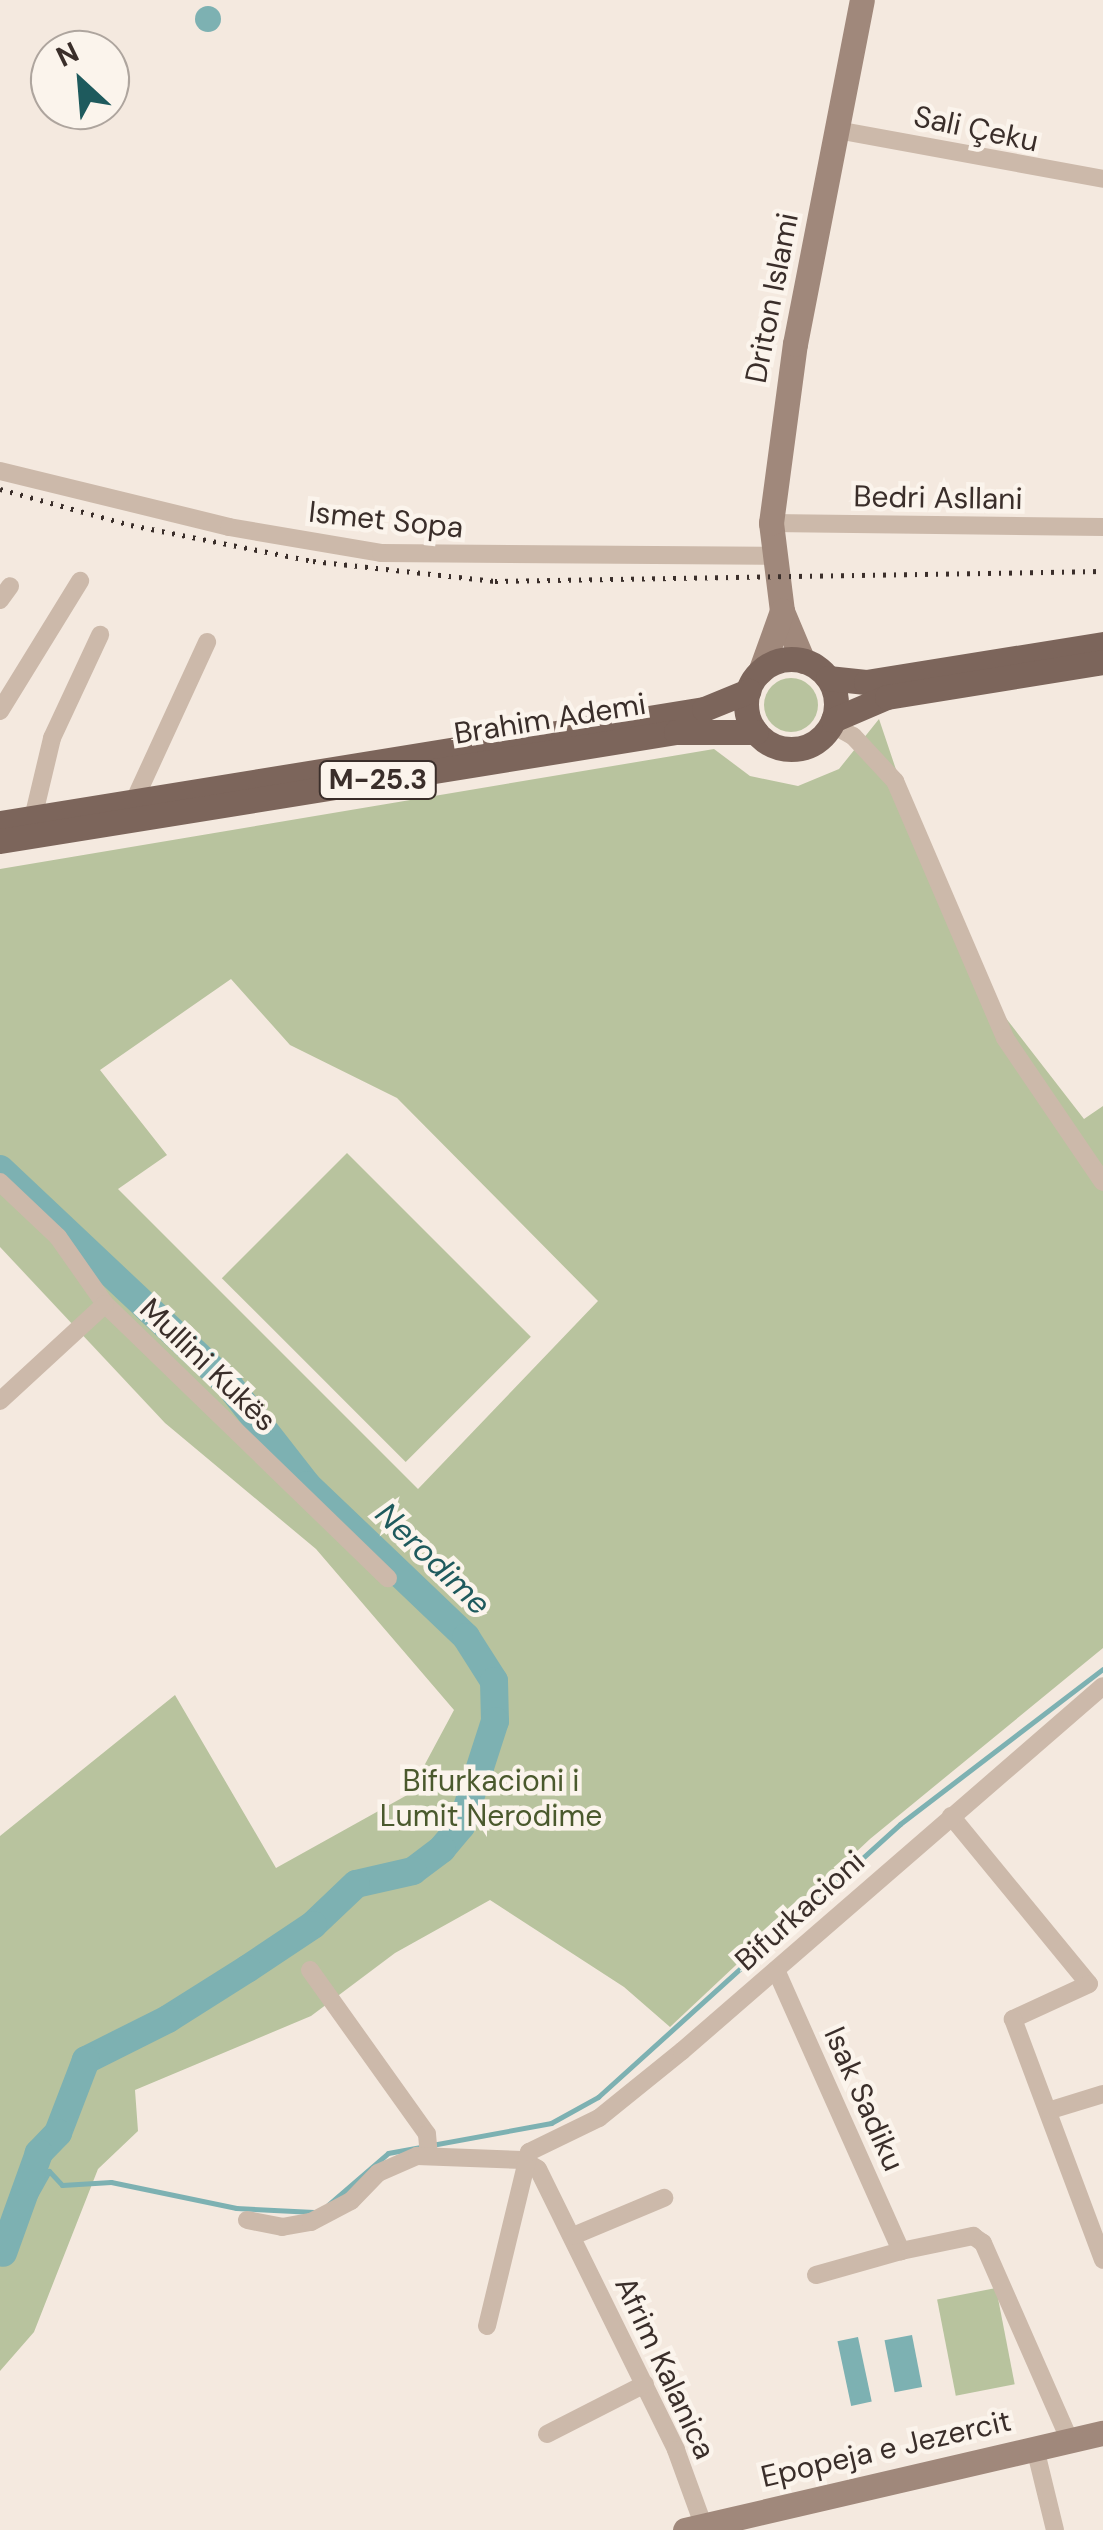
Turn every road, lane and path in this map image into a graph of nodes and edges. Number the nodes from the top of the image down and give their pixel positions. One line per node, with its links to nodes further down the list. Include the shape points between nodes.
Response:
1 (862, 0): 2 (street, Driton Islami)
2 (837, 130): 3 (street, Sali Çeku, via 1019,169); 5 (street, Driton Islami, via 781,428)
3 (1103, 179)
4 (0, 472): 7 (street, Ismet Sopa, via 229,527 381,552 534,559)
5 (772, 523): 6 (street, Bedri Asllani); 7 (street, Driton Islami)
6 (1103, 527)
7 (774, 556): 9 (street, Driton Islami)
8 (80, 581): 17 (street)
9 (782, 611): 13 (street, Driton Islami); 16 (street, Driton Islami)
10 (100, 635): 21 (street, via 52,738)
11 (207, 642): 20 (street)
12 (1103, 644): 15 (main road, via 866,682)
13 (804, 661): 15 (main road); 16 (main road, Brahim Ademi / M-25.3, via 778,661)
14 (1103, 662): 18 (main road, Brahim Ademi / M-25.3, via 887,696)
15 (828, 678): 18 (main road, via 836,698)
16 (754, 682): 19 (main road, via 747,712); 20 (main road, Brahim Ademi / M-25.3, via 704,709)
17 (0, 711)
18 (832, 722): 19 (main road, Brahim Ademi / M-25.3, via 820,739 798,748 775,746); 25 (street, via 895,781 1005,1038)
19 (756, 732): 23 (main road, Brahim Ademi / M-25.3, via 676,732)
20 (134, 801): 21 (main road, Brahim Ademi / M-25.3)
21 (33, 818): 22 (main road, Brahim Ademi / M-25.3)
22 (0, 823)
23 (0, 841)
24 (0, 1182): 26 (street, Mullini Kukës, via 58,1237)
25 (1103, 1182)
26 (105, 1304): 27 (street); 28 (street, Mullini Kukës)
27 (0, 1401)
28 (388, 1578)
29 (1103, 1686): 30 (street, Bifurkacioni)
30 (951, 1816): 32 (street, Bifurkacioni); 34 (street, via 1090,1984 1014,2019)
31 (310, 1970): 35 (street)
32 (776, 1970): 36 (street, Bifurkacioni, via 598,2118); 40 (street, Isak Sadiku)
33 (1103, 2094): 34 (street)
34 (1051, 2110): 41 (street)
35 (428, 2146): 36 (street); 38 (street, via 312,2222 282,2227)
36 (523, 2160): 39 (street, Afrim Kalanica, via 551,2187); 43 (street)
37 (664, 2198): 39 (street)
38 (247, 2220)
39 (573, 2236): 44 (street, Afrim Kalanica)
40 (901, 2251): 42 (street); 47 (street, via 972,2236 983,2242)
41 (1103, 2260)
42 (816, 2275)
43 (486, 2326)
44 (644, 2384): 46 (street); 49 (street, Afrim Kalanica)
45 (1103, 2433): 47 (street, Epopeja e Jezercit)
46 (547, 2434)
47 (1069, 2439): 48 (street, Epopeja e Jezercit)
48 (1035, 2448): 49 (street, Epopeja e Jezercit); 50 (street)
49 (694, 2527)
50 (1055, 2530)

